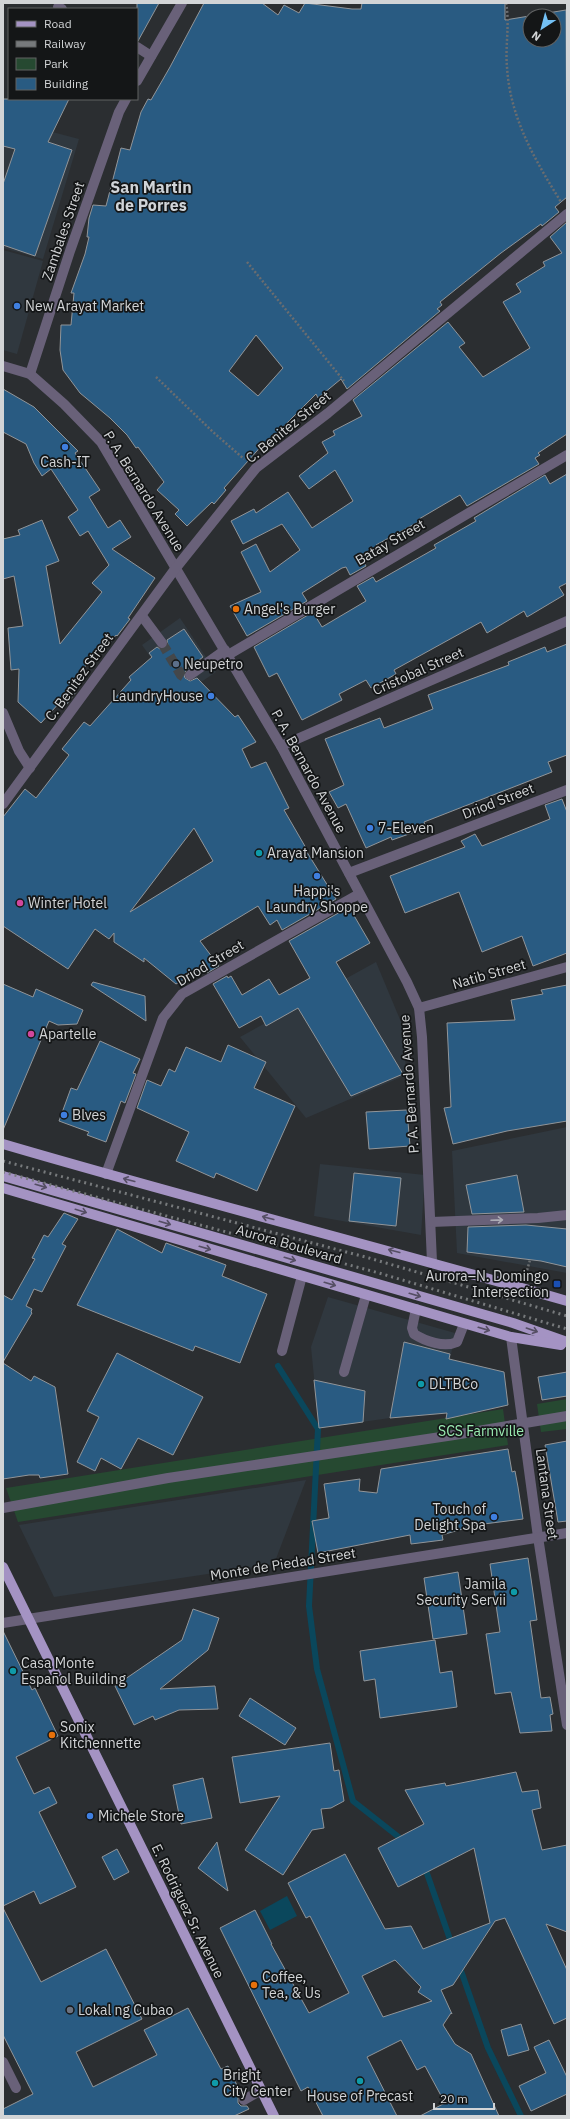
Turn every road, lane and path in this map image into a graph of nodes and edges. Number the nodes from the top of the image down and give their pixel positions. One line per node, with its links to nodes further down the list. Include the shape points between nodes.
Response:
1 (182, 3): 4 (street)
2 (506, 3): 7 (path, via 507,67 514,110 534,159)
3 (138, 48): 4 (street)
4 (151, 56): 5 (street)
5 (138, 79)
6 (125, 100): 11 (street, Zambales Street, via 73,243)
7 (563, 204)
8 (567, 214): 13 (street, C. Benitez Street)
9 (247, 262): 13 (path)
10 (3, 366): 11 (street, P. A. Bernardo Avenue)
11 (30, 374): 16 (street, P. A. Bernardo Avenue, via 64,404 100,442)
12 (156, 377): 15 (path, via 213,432)
13 (353, 392): 15 (street, C. Benitez Street)
14 (567, 456): 20 (street, Batay Street)
15 (256, 468): 16 (street, C. Benitez Street)
16 (175, 568): 17 (street, C. Benitez Street); 20 (street, P. A. Bernardo Avenue)
17 (142, 616): 19 (street); 24 (street, C. Benitez Street)
18 (567, 621): 23 (street, Cristobal Street)
19 (162, 643)
20 (227, 652): 21 (street, Batay Street); 23 (street, P. A. Bernardo Avenue)
21 (190, 675)
22 (3, 713): 24 (street, via 19,752)
23 (281, 746): 27 (street, P. A. Bernardo Avenue)
24 (30, 768): 26 (street, C. Benitez Street)
25 (567, 790): 27 (street, Driod Street)
26 (3, 804)
27 (349, 873): 28 (street, P. A. Bernardo Avenue)
28 (359, 894): 30 (street, P. A. Bernardo Avenue); 32 (street, Driod Street, via 182,994 172,1004 163,1018)
29 (567, 967): 30 (street, Natib Street)
30 (419, 1008): 36 (street, P. A. Bernardo Avenue)
31 (3, 1144): 32 (main road, Aurora Boulevard)
32 (106, 1174): 37 (main road, Aurora Boulevard, one-way to 32)
33 (3, 1176): 44 (main road, Aurora Boulevard, one-way to 44, via 513,1323)
34 (3, 1188): 38 (main road, one-way to 38)
35 (567, 1215): 36 (street, one-way to 35)
36 (431, 1222): 37 (street, P. A. Bernardo Avenue)
37 (432, 1262): 40 (main road, Aurora Boulevard)
38 (302, 1276): 39 (main road, one-way to 39); 46 (street)
39 (366, 1295): 41 (main road); 47 (street)
40 (567, 1301)
41 (416, 1309): 42 (main road); 42 (street, via 412,1328 414,1334 433,1342 457,1342)
42 (464, 1324): 43 (main road, one-way to 43)
43 (511, 1337): 45 (main road); 49 (street, Lantana Street)
44 (567, 1342)
45 (567, 1346)
46 (282, 1351)
47 (344, 1372)
48 (567, 1416): 49 (street)
49 (522, 1422): 50 (street, via 454,1436 81,1492); 52 (street, Lantana Street)
50 (3, 1508)
51 (567, 1533): 52 (street, Monte de Piedad Street)
52 (538, 1537): 54 (street, Monte de Piedad Street); 56 (street, Lantana Street)
53 (3, 1567): 54 (main road, E. Rodriguez Sr. Avenue)
54 (27, 1618): 55 (street, Monte de Piedad Street); 59 (main road, E. Rodriguez Sr. Avenue)
55 (3, 1623)
56 (567, 1725)
57 (3, 2062): 58 (street)
58 (16, 2088)
59 (262, 2090): 60 (street); 61 (main road, E. Rodriguez Sr. Avenue)
60 (244, 2100)
61 (274, 2116)

